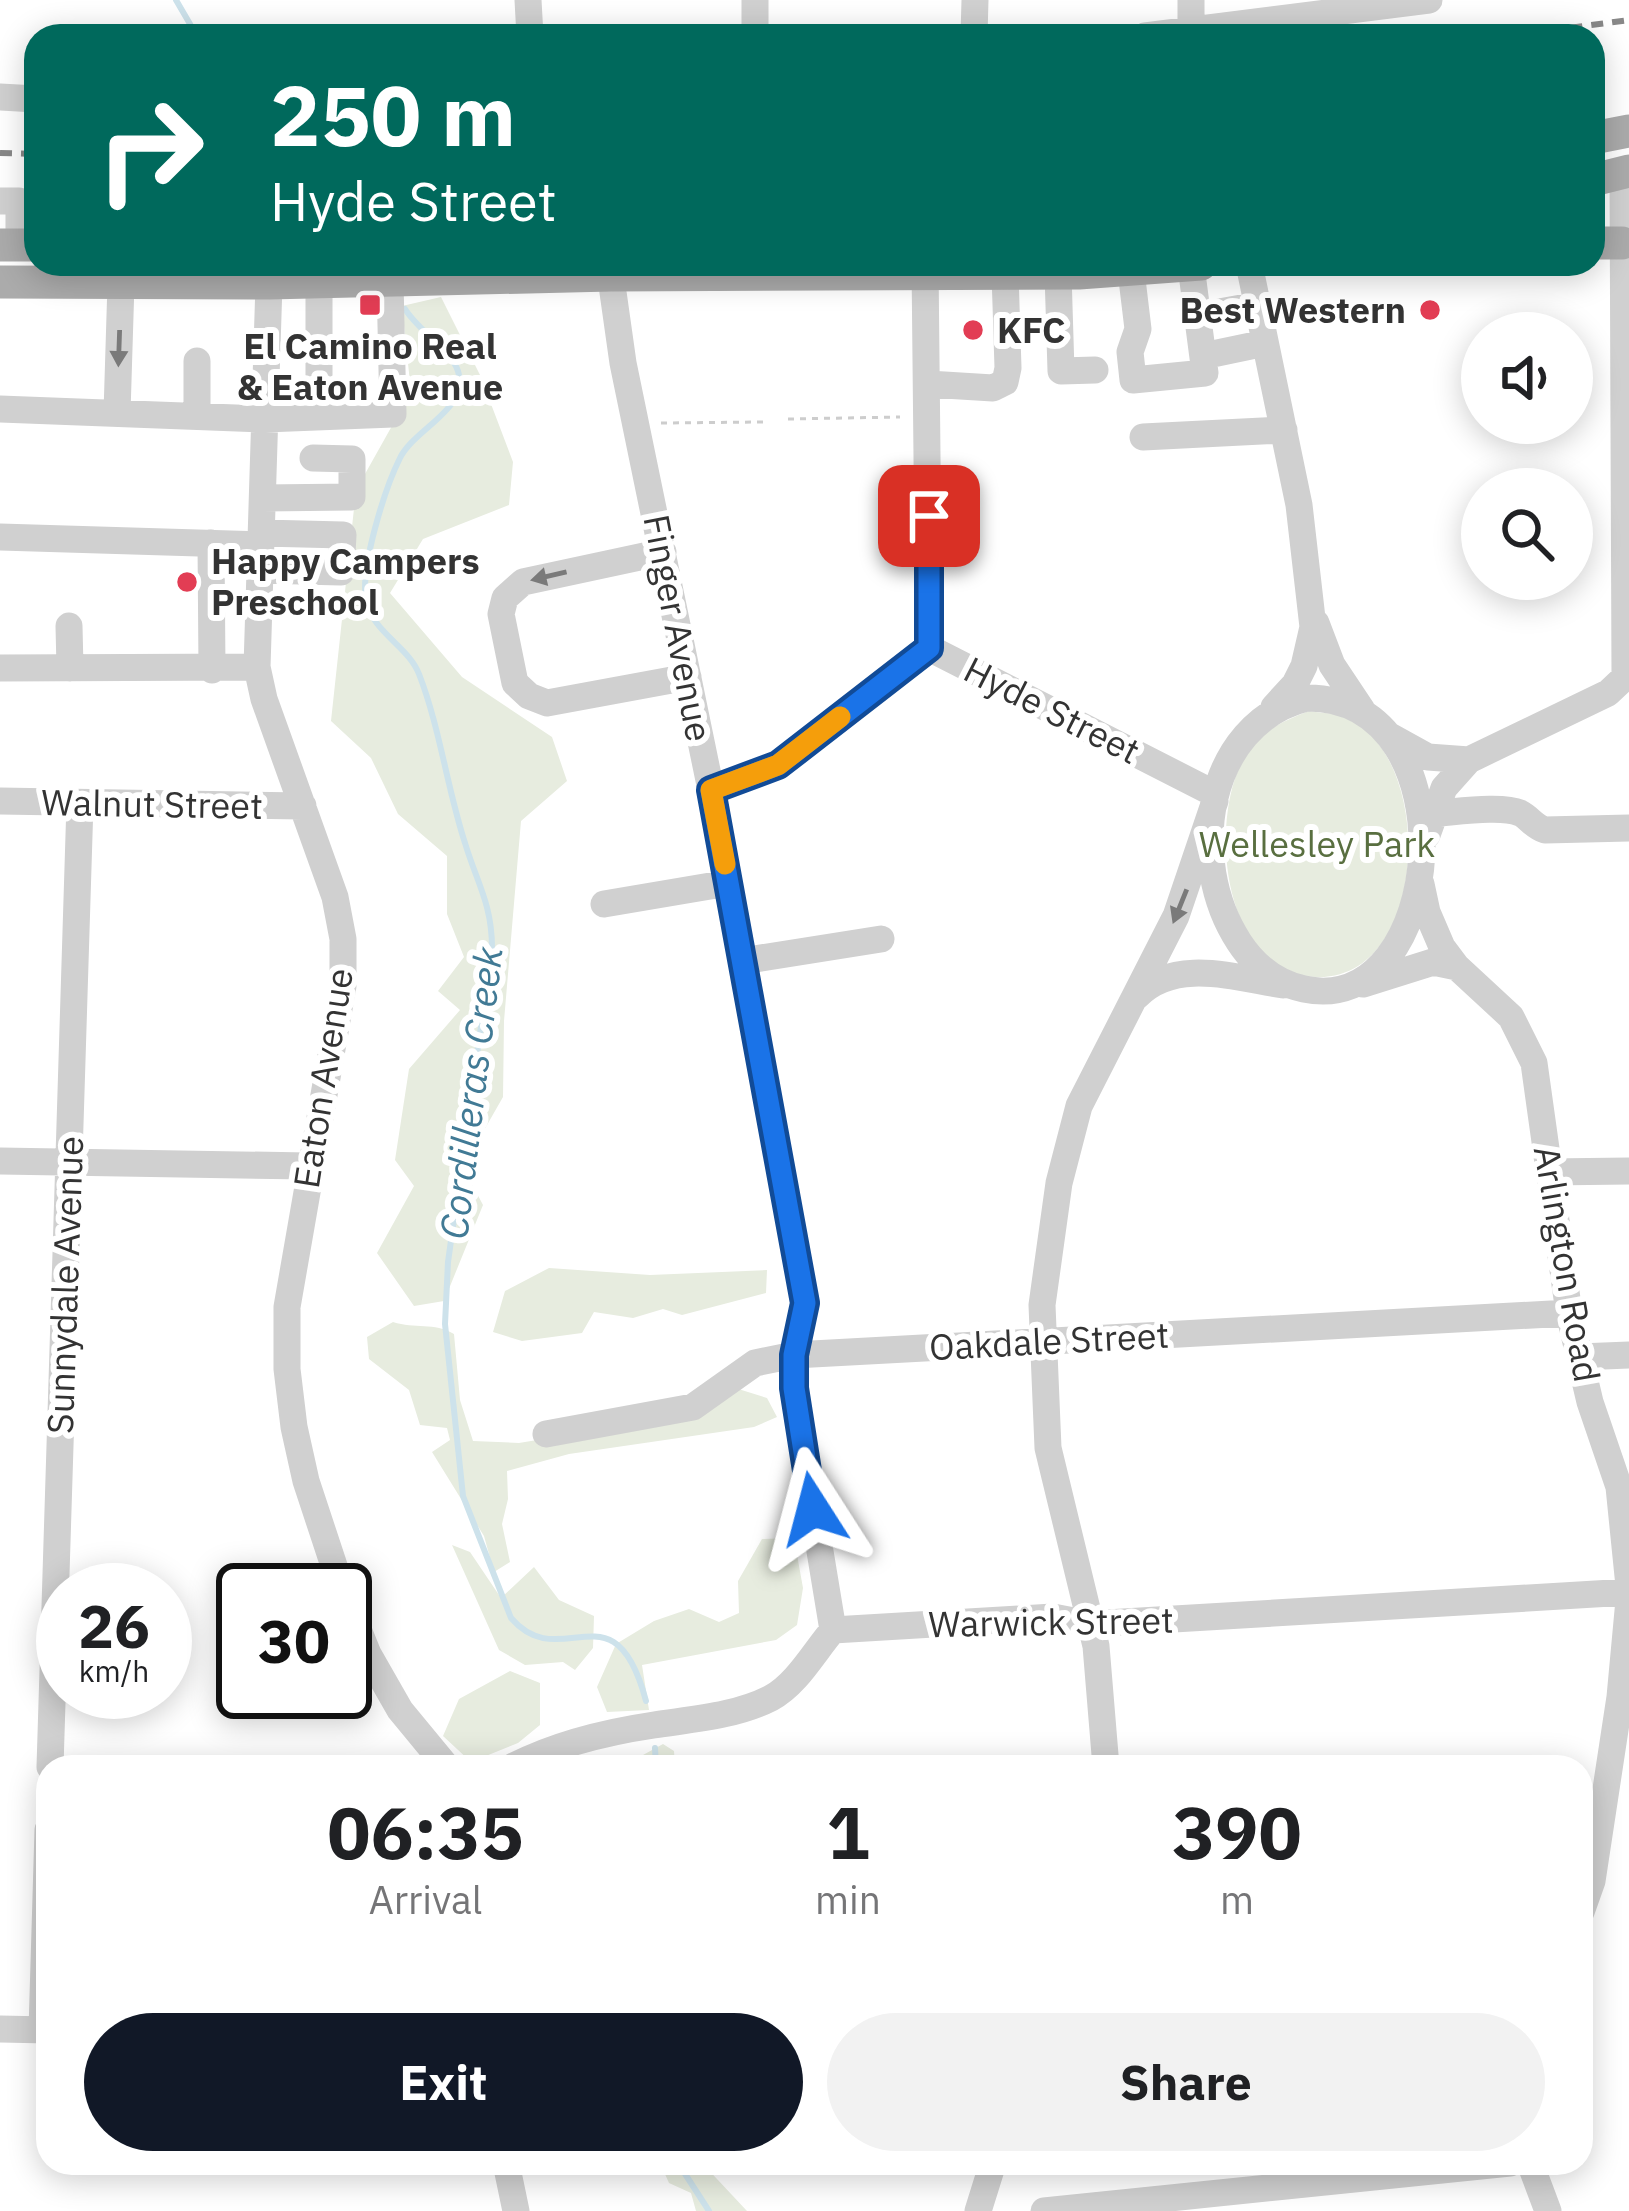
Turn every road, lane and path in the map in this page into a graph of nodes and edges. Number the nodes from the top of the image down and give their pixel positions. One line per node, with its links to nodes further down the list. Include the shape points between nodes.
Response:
1 (1419, 1): 2 (street)
2 (1255, 24)
3 (1615, 174): 5 (street)
4 (0, 201): 6 (street, via 19,201)
5 (1608, 243): 55 (street, via 1625,676 1608,693)
6 (18, 245)
7 (490, 276): 15 (main road)
8 (611, 276): 44 (street, Finger Avenue)
9 (925, 276): 26 (street)
10 (1005, 276): 26 (street, via 1005,382)
11 (1058, 276): 25 (street, via 1061,371)
12 (1132, 276): 23 (street, via 1133,380 1205,373)
13 (1192, 276): 21 (street)
14 (1252, 276): 20 (street)
15 (390, 281): 17 (main road); 30 (street, via 393,414)
16 (0, 282): 18 (main road)
17 (319, 282): 19 (main road); 30 (street)
18 (121, 283): 19 (main road); 28 (street, one-way to 28)
19 (269, 283): 32 (street, Eaton Avenue)
20 (1258, 305): 21 (street); 22 (street)
21 (1197, 316): 23 (street)
22 (1265, 343): 23 (street); 36 (street)
23 (1203, 356)
24 (197, 361): 29 (street)
25 (1095, 370)
26 (928, 384): 47 (street)
27 (0, 409): 28 (street)
28 (110, 413): 29 (street); 38 (street)
29 (197, 416): 32 (street)
30 (319, 417): 32 (street)
31 (902, 418): 33 (path)
32 (265, 419): 40 (street, Eaton Avenue)
33 (788, 419)
34 (763, 422): 35 (path)
35 (653, 423)
36 (1285, 430): 37 (street); 45 (street)
37 (1143, 437)
38 (101, 442)
39 (313, 458): 40 (street, via 352,459 352,497)
40 (263, 498): 43 (street, Eaton Avenue)
41 (0, 538): 42 (street)
42 (211, 544): 43 (street); 51 (street)
43 (261, 550): 48 (street, Eaton Avenue)
44 (663, 552): 52 (street, Finger Avenue); 52 (street, one-way to 52, via 523,582 500,614 515,683 547,703)
45 (1312, 604): 53 (street, via 1304,666); 54 (street, via 1332,665)
46 (69, 626): 50 (street)
47 (929, 648): 56 (street, Hyde Street, via 778,765); 57 (street, Hyde Street)
48 (257, 667): 51 (street); 60 (street, Eaton Avenue)
49 (0, 668): 50 (street)
50 (70, 668): 51 (street)
51 (212, 670)
52 (688, 676): 56 (street, Finger Avenue)
53 (1266, 714): 54 (street, via 1329,698); 57 (street, via 1234,748)
54 (1377, 725): 55 (street, via 1428,757); 61 (street)
55 (1469, 760): 61 (street)
56 (711, 790): 64 (street, Finger Avenue)
57 (1215, 797): 69 (street, via 1214,874 1228,920 1269,975); 70 (street, one-way to 70, via 1176,916)
58 (0, 802): 59 (street, Walnut Street)
59 (80, 803): 60 (street, Walnut Street); 72 (street, Sunnydale Avenue)
60 (303, 806): 73 (street, Eaton Avenue, via 343,939 343,986)
61 (1426, 814): 62 (street, via 1520,813 1544,830); 63 (street)
62 (1629, 828)
63 (1422, 866): 68 (street, Arlington Road, via 1433,929); 69 (street, via 1406,928 1384,959 1355,981)
64 (728, 884): 65 (street); 67 (street, Finger Avenue)
65 (604, 904)
66 (881, 939): 67 (street)
67 (742, 961): 78 (street, Finger Avenue, via 805,1303)
68 (1456, 967): 69 (street, via 1433,962 1344,989); 74 (street, Arlington Road, via 1495,999 1526,1040)
69 (1303, 988): 70 (street, via 1180,974 1151,983)
70 (1130, 1004): 77 (street, via 1068,1143)
71 (0, 1161): 72 (street)
72 (69, 1161): 73 (street); 87 (street, Sunnydale Avenue)
73 (308, 1166): 82 (street, Eaton Avenue, via 287,1307 287,1369 306,1481)
74 (1548, 1172): 75 (street); 76 (street, Arlington Road)
75 (1629, 1172)
76 (1569, 1313): 77 (street, Oakdale Street); 80 (street, Arlington Road)
77 (1042, 1340): 78 (street, Oakdale Street); 84 (street, via 1048,1448)
78 (794, 1355): 81 (street, Oakdale Street, via 755,1363 693,1407); 85 (street, Finger Avenue)
79 (1629, 1355): 80 (street)
80 (1579, 1357): 83 (street, Arlington Road, via 1619,1487)
81 (546, 1434)
82 (334, 1563)
83 (1629, 1593): 84 (street, Warwick Street); 91 (street, Arlington Road)
84 (1089, 1624): 85 (street, Warwick Street, via 1053,1617); 90 (street)
85 (833, 1630): 89 (street, via 772,1698)
86 (372, 1661): 88 (street, Eaton Avenue)
87 (50, 1755)
88 (437, 1755)
89 (538, 1755)
90 (1105, 1755)
91 (1593, 1848)
92 (0, 2029): 93 (street)
93 (36, 2030)
94 (508, 2175): 98 (street)
95 (989, 2175): 99 (street)
96 (1394, 2175): 100 (street)
97 (1534, 2175): 101 (street)
98 (516, 2211)
99 (978, 2211)
100 (1044, 2211)
101 (1548, 2211)

